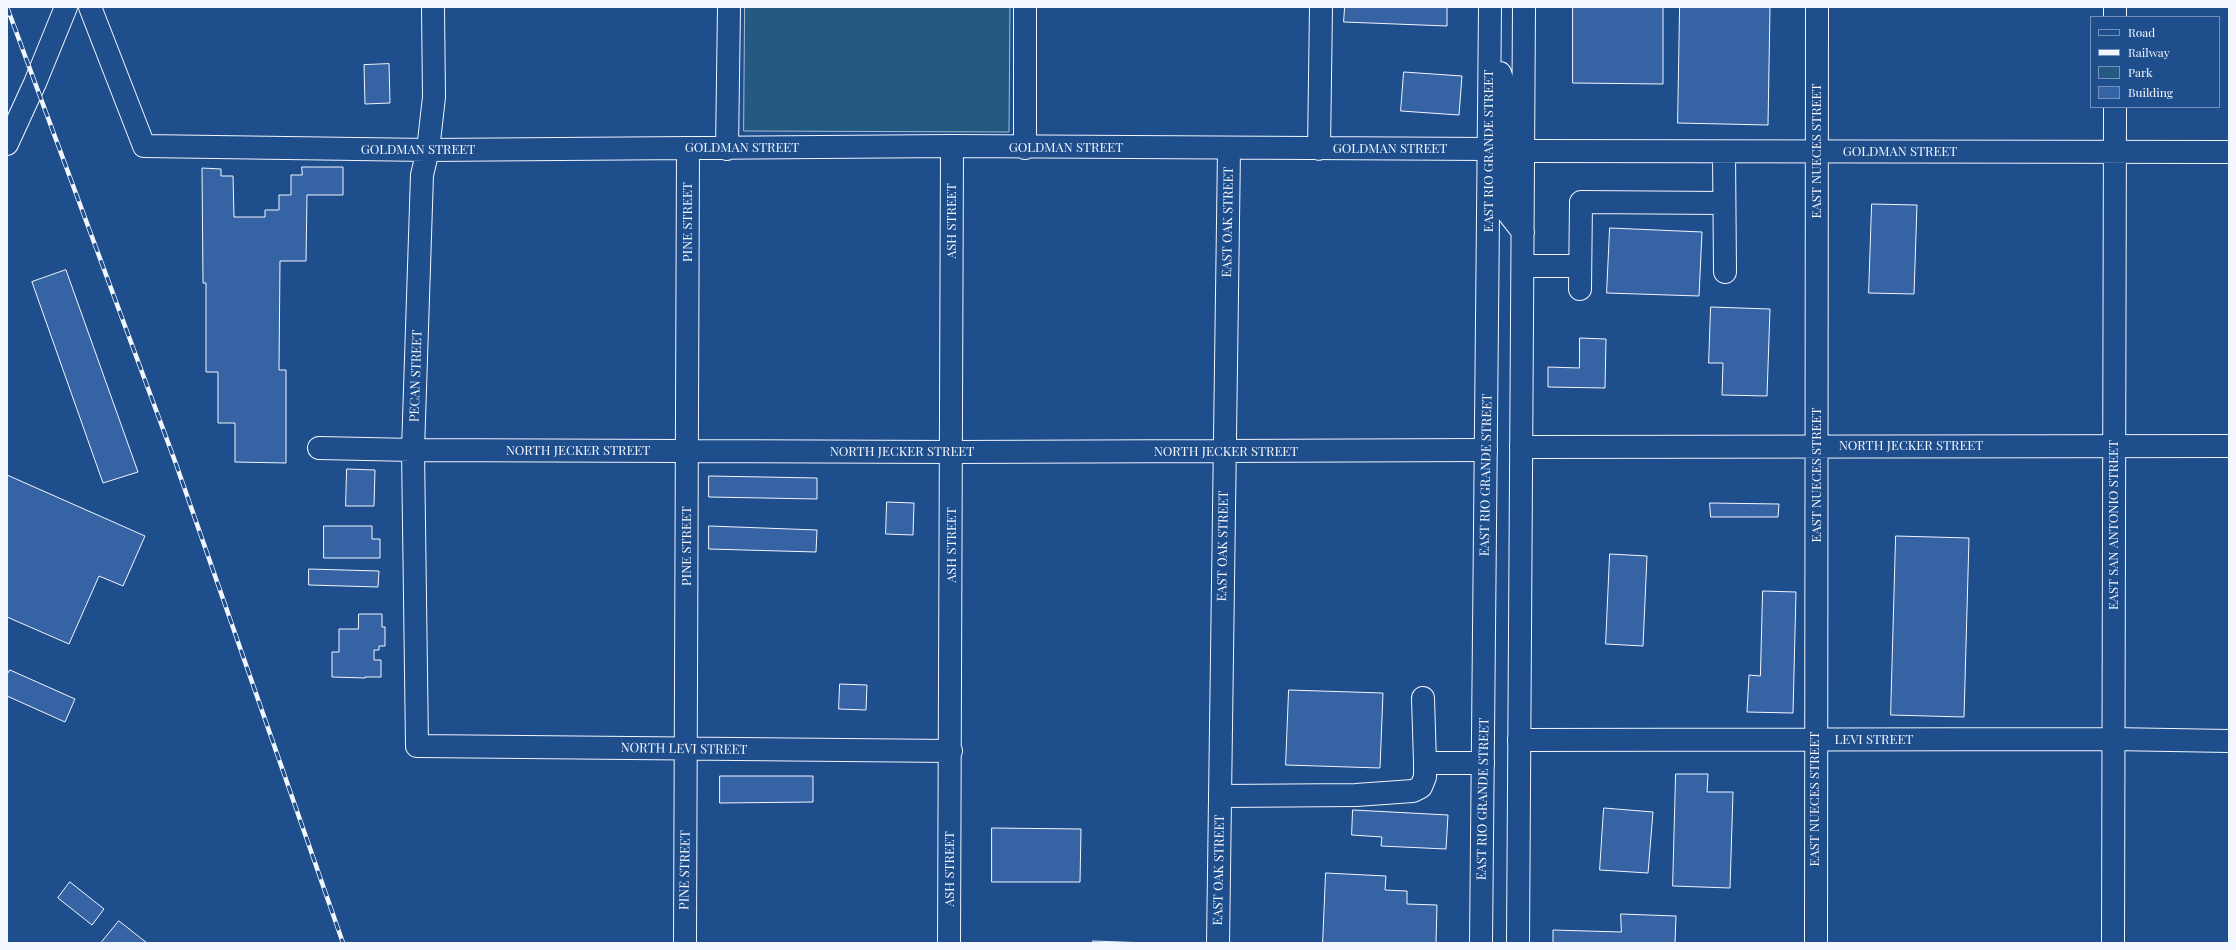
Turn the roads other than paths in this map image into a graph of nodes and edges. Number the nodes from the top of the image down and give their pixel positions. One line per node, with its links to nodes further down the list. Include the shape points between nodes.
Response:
1 (66, 7): 12 (street)
2 (90, 7): 20 (street, GOLDMAN STREET, via 144,146)
3 (433, 7): 20 (street, PECAN STREET, via 434,97)
4 (729, 7): 16 (street)
5 (1025, 7): 15 (street)
6 (1321, 7): 18 (street)
7 (1490, 7): 10 (street, EAST RIO GRANDE STREET)
8 (1524, 7): 21 (street)
9 (1817, 7): 24 (street, EAST NUECES STREET)
10 (1490, 65): 19 (street, EAST RIO GRANDE STREET); 21 (street, via 1500,72 1504,82 1505,124 1510,139)
11 (2115, 108): 22 (street, EAST SAN ANTONIO STREET)
12 (7, 144)
13 (952, 146): 15 (street, GOLDMAN STREET); 16 (street, GOLDMAN STREET); 40 (street, ASH STREET)
14 (688, 148): 16 (street, GOLDMAN STREET); 20 (street, GOLDMAN STREET); 39 (street, PINE STREET)
15 (1025, 148): 17 (street, GOLDMAN STREET)
16 (727, 149)
17 (1229, 149): 18 (street, GOLDMAN STREET); 41 (street, EAST OAK STREET)
18 (1319, 149): 19 (street, GOLDMAN STREET)
19 (1489, 149): 27 (street, via 1504,163 1505,209); 38 (street, EAST RIO GRANDE STREET)
20 (428, 150): 37 (street, PECAN STREET, via 422,175)
21 (1523, 151): 23 (street, GOLDMAN STREET); 27 (street)
22 (2115, 151): 24 (street, GOLDMAN STREET); 25 (street, GOLDMAN STREET); 33 (street, EAST SAN ANTONIO STREET)
23 (1724, 152): 24 (street, GOLDMAN STREET); 26 (street)
24 (1817, 152): 32 (street, EAST NUECES STREET)
25 (2229, 152)
26 (1724, 203): 29 (street, via 1581,202); 30 (street)
27 (1523, 232): 28 (street)
28 (1523, 266): 29 (street); 35 (street)
29 (1580, 266): 31 (street)
30 (1725, 272)
31 (1580, 289)
32 (1817, 446): 33 (street, NORTH JECKER STREET); 35 (street, NORTH JECKER STREET); 45 (street, EAST NUECES STREET)
33 (2115, 446): 34 (street, NORTH JECKER STREET); 43 (street, EAST SAN ANTONIO STREET)
34 (2229, 446)
35 (1522, 447): 44 (street)
36 (319, 448): 37 (street, NORTH JECKER STREET)
37 (413, 450): 39 (street, NORTH JECKER STREET); 47 (street, PECAN STREET)
38 (1486, 450): 41 (street, NORTH JECKER STREET); 51 (street, EAST RIO GRANDE STREET)
39 (687, 451): 40 (street, NORTH JECKER STREET); 48 (street, PINE STREET)
40 (952, 452): 41 (street, NORTH JECKER STREET); 49 (street, ASH STREET)
41 (1224, 452): 52 (street, EAST OAK STREET)
42 (1423, 698): 50 (street)
43 (2112, 739): 45 (street, LEVI STREET); 46 (street, LEVI STREET); 59 (street, EAST SAN ANTONIO STREET)
44 (1520, 740): 45 (street, LEVI STREET); 57 (street)
45 (1815, 741): 58 (street, EAST NUECES STREET)
46 (2229, 741)
47 (417, 746): 48 (street, NORTH LEVI STREET)
48 (686, 749): 49 (street, NORTH LEVI STREET); 53 (street, PINE STREET)
49 (951, 751): 54 (street, ASH STREET)
50 (1425, 763): 51 (street); 52 (street, via 1425,777 1421,787 1413,791 1356,795)
51 (1483, 763): 56 (street, EAST RIO GRANDE STREET)
52 (1220, 796): 55 (street, EAST OAK STREET)
53 (685, 943)
54 (950, 943)
55 (1218, 943)
56 (1481, 943)
57 (1518, 943)
58 (1816, 943)
59 (2113, 943)

